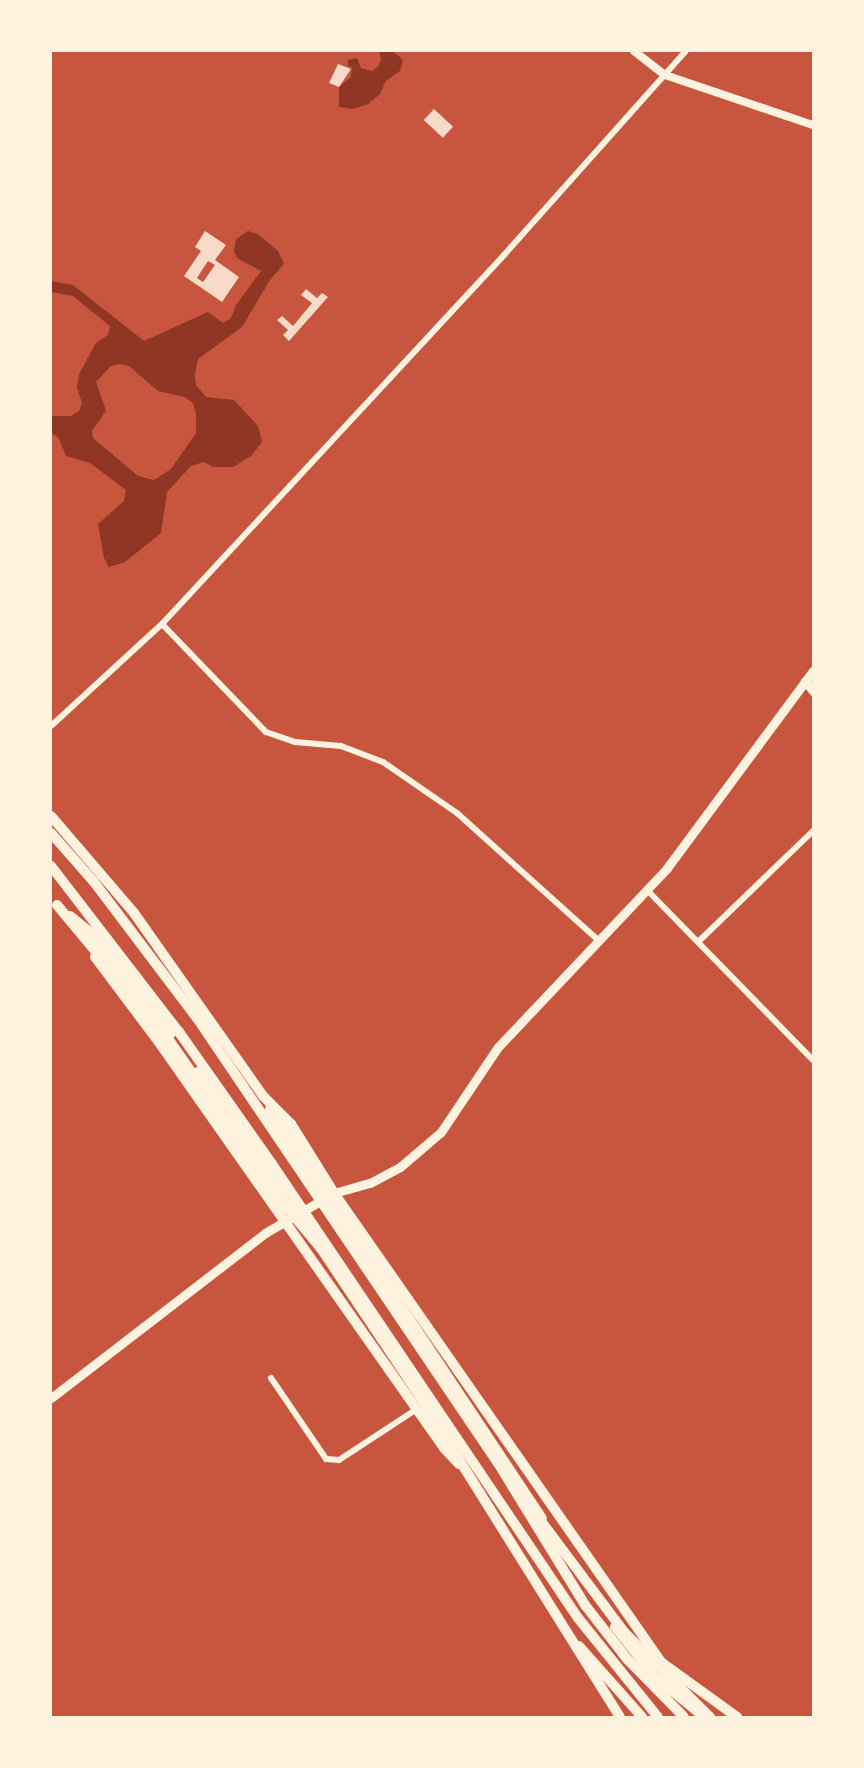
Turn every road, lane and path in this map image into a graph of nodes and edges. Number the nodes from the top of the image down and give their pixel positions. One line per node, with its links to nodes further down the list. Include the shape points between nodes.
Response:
1 (634, 51): 3 (street)
2 (686, 51): 3 (street)
3 (665, 75): 4 (street); 5 (street, via 504,256)
4 (813, 125)
5 (162, 624): 9 (street); 16 (street, via 266,732 295,742 349,748 383,762 457,813)
6 (813, 671): 7 (main road)
7 (805, 681): 8 (main road); 14 (main road, via 688,842)
8 (813, 691)
9 (51, 726)
10 (51, 816): 19 (main road, via 134,913)
11 (813, 831): 17 (street)
12 (51, 833): 27 (main road, via 102,891 197,1018)
13 (51, 866): 22 (main road, via 179,1032)
14 (647, 890): 16 (main road); 17 (street)
15 (54, 902): 20 (main road, via 97,938 144,997); 21 (main road); 22 (main road, via 167,1037 283,1203)
16 (599, 941): 19 (main road, via 498,1047 441,1132 400,1167 370,1184)
17 (698, 942): 18 (street)
18 (813, 1060)
19 (330, 1195): 20 (main road); 29 (main road); 30 (main road)
20 (298, 1213): 21 (main road); 28 (main road)
21 (285, 1220): 25 (main road); 26 (main road)
22 (345, 1275): 23 (main road)
23 (379, 1326): 33 (main road, via 462,1468); 35 (main road, via 578,1618)
24 (271, 1378): 26 (street, via 326,1459 339,1460)
25 (51, 1398)
26 (417, 1409): 28 (main road)
27 (498, 1463): 36 (main road, via 585,1605 627,1659); 38 (main road, via 624,1632)
28 (474, 1481): 34 (main road, via 553,1615)
29 (575, 1542): 30 (main road); 31 (main road)
30 (576, 1569): 32 (main road, via 620,1636)
31 (661, 1662): 32 (main road); 39 (main road)
32 (677, 1696): 37 (main road)
33 (620, 1717)
34 (642, 1717)
35 (658, 1717)
36 (684, 1717)
37 (704, 1717)
38 (710, 1717)
39 (737, 1717)

